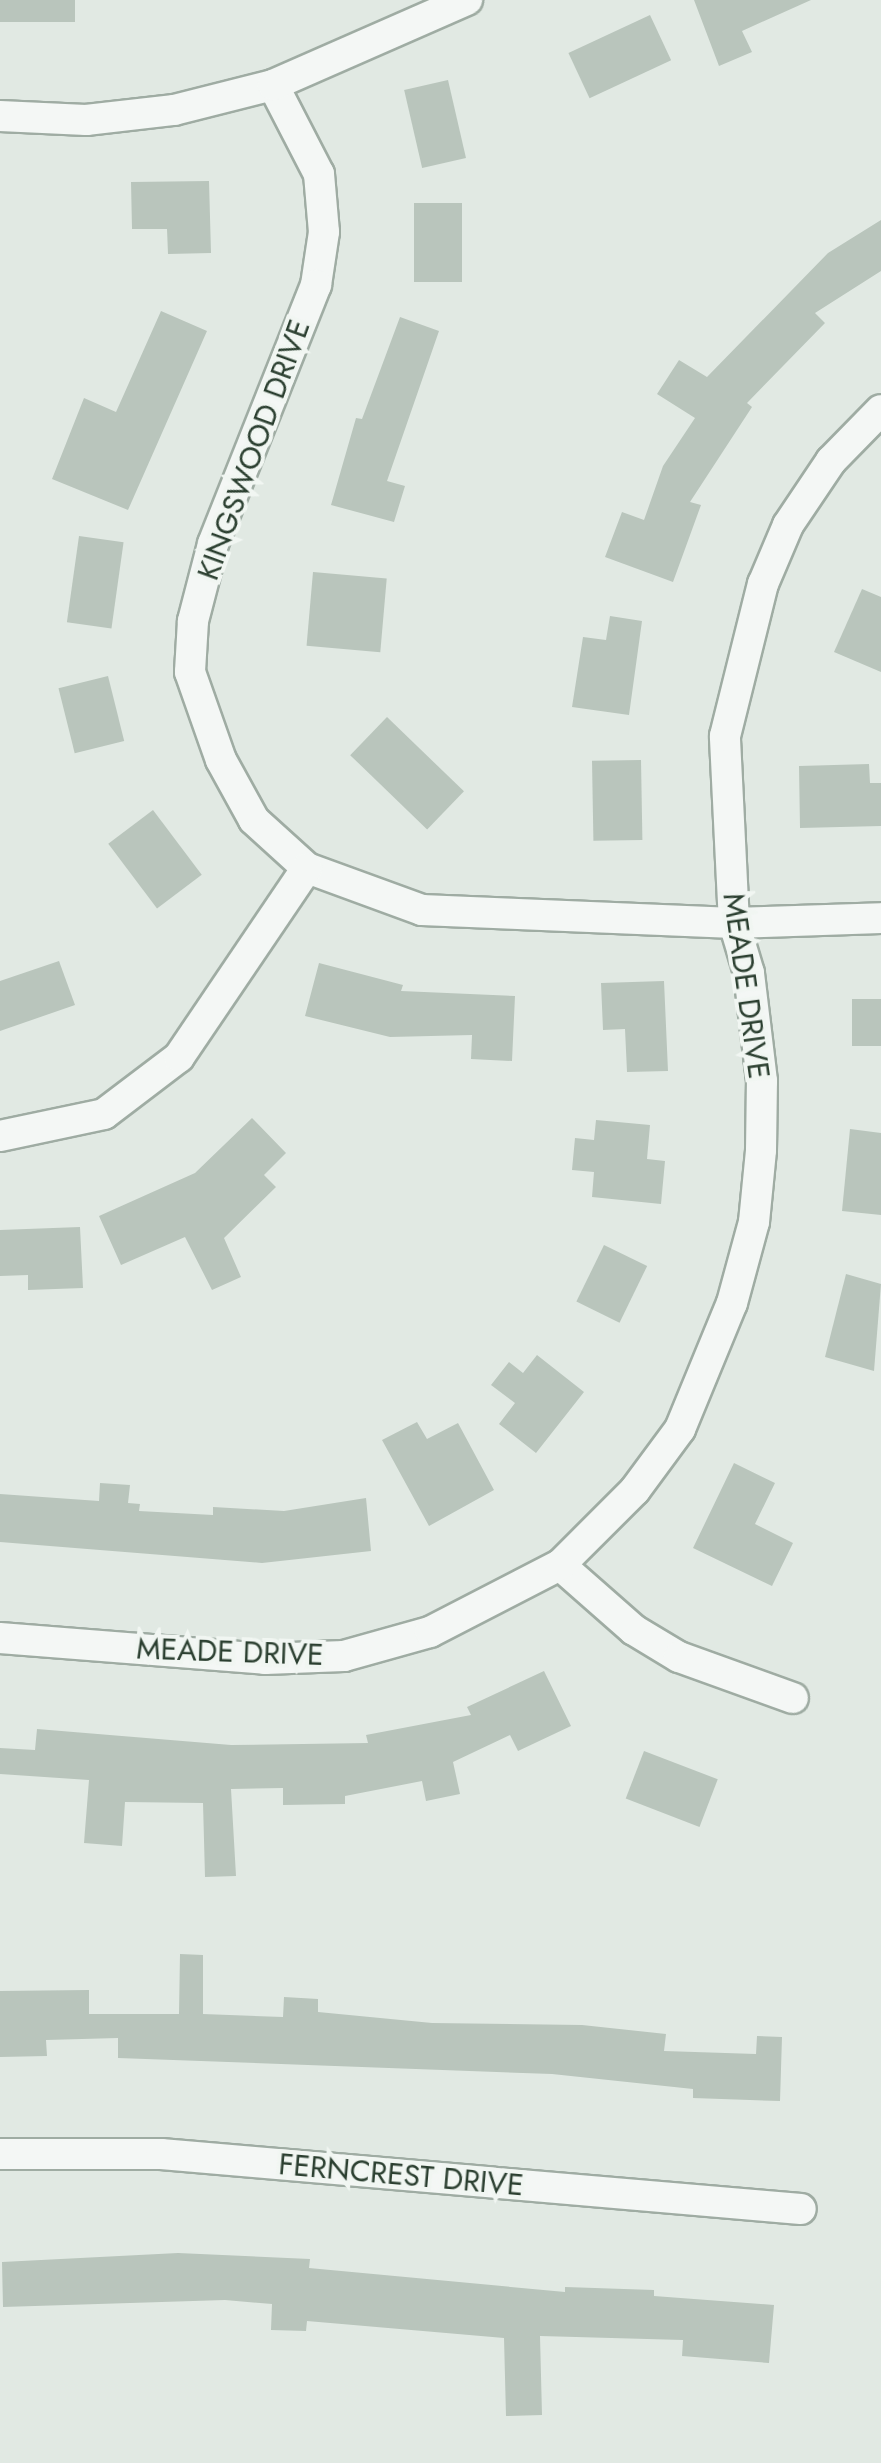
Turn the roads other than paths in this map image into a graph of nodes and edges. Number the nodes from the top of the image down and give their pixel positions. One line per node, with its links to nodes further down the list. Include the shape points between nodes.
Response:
1 (467, 0): 2 (street)
2 (273, 85): 3 (street, via 174,110 104,118); 5 (street, KINGSWOOD DRIVE, via 319,174 324,232 316,285 213,544 194,621 190,672 221,760 254,820)
3 (0, 116)
4 (881, 410): 7 (street, MEADE DRIVE, via 831,461 788,525 741,660 725,736)
5 (307, 868): 7 (street, KINGSWOOD DRIVE, via 422,910); 8 (street, via 178,1057 104,1114)
6 (881, 918): 7 (street, KINGSWOOD DRIVE)
7 (734, 922): 9 (street, MEADE DRIVE, via 749,973 762,1099 754,1222 732,1303 680,1429 635,1490)
8 (0, 1136)
9 (560, 1565): 10 (street, MEADE DRIVE, via 430,1632 344,1656 265,1659); 11 (street, via 634,1630 680,1657)
10 (0, 1638)
11 (793, 1698)
12 (0, 2154): 13 (street, FERNCREST DRIVE, via 160,2154)
13 (801, 2209)

